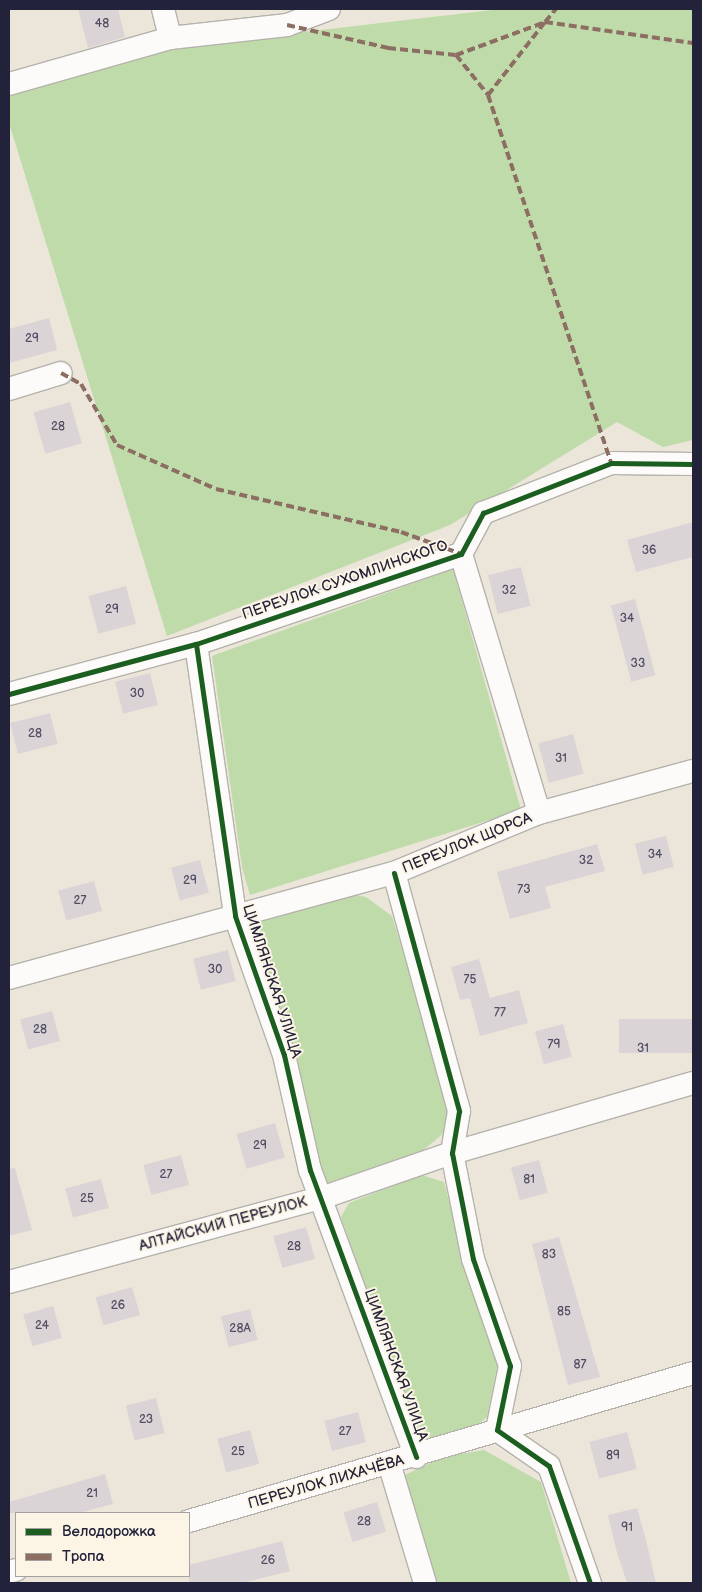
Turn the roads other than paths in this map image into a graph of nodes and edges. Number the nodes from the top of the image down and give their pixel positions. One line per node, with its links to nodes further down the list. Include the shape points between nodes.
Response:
1 (163, 9): 3 (street)
2 (329, 9): 3 (street, via 287,25)
3 (170, 38): 4 (street)
4 (9, 84)
5 (61, 373): 6 (street)
6 (9, 388)
7 (693, 464): 8 (street, ПЕРЕУЛОК СУХОМЛИНСКОГО, via 611,463 483,513)
8 (461, 554): 9 (street, ПЕРЕУЛОК СУХОМЛИНСКОГО); 12 (street)
9 (196, 644): 10 (street, ПЕРЕУЛОК СУХОМЛИНСКОГО); 14 (street, ЦИМЛЯНСКАЯ УЛИЦА)
10 (9, 694)
11 (693, 771): 12 (street, ПЕРЕУЛОК ЩОРСА)
12 (538, 813): 13 (street, ПЕРЕУЛОК ЩОРСА)
13 (394, 873): 14 (street, ПЕРЕУЛОК ЩОРСА); 17 (street, via 458,1111)
14 (235, 916): 15 (street, ПЕРЕУЛОК ЩОРСА); 18 (street, ЦИМЛЯНСКАЯ УЛИЦА, via 284,1056 310,1170)
15 (9, 978)
16 (693, 1083): 17 (street, АЛТАЙСКИЙ ПЕРЕУЛОК)
17 (452, 1153): 18 (street, АЛТАЙСКИЙ ПЕРЕУЛОК); 21 (street, via 474,1258 510,1366)
18 (324, 1197): 19 (street, АЛТАЙСКИЙ ПЕРЕУЛОК); 22 (street, ЦИМЛЯНСКАЯ УЛИЦА)
19 (9, 1282)
20 (693, 1374): 21 (street, ПЕРЕУЛОК ЛИХАЧЁВА)
21 (497, 1430): 22 (street, ПЕРЕУЛОК ЛИХАЧЁВА); 26 (street, via 549,1466)
22 (416, 1457): 23 (street, ПЕРЕУЛОК ЛИХАЧЁВА)
23 (389, 1463): 24 (street, ПЕРЕУЛОК ЛИХАЧЁВА); 25 (street)
24 (190, 1521)
25 (424, 1583)
26 (590, 1583)

